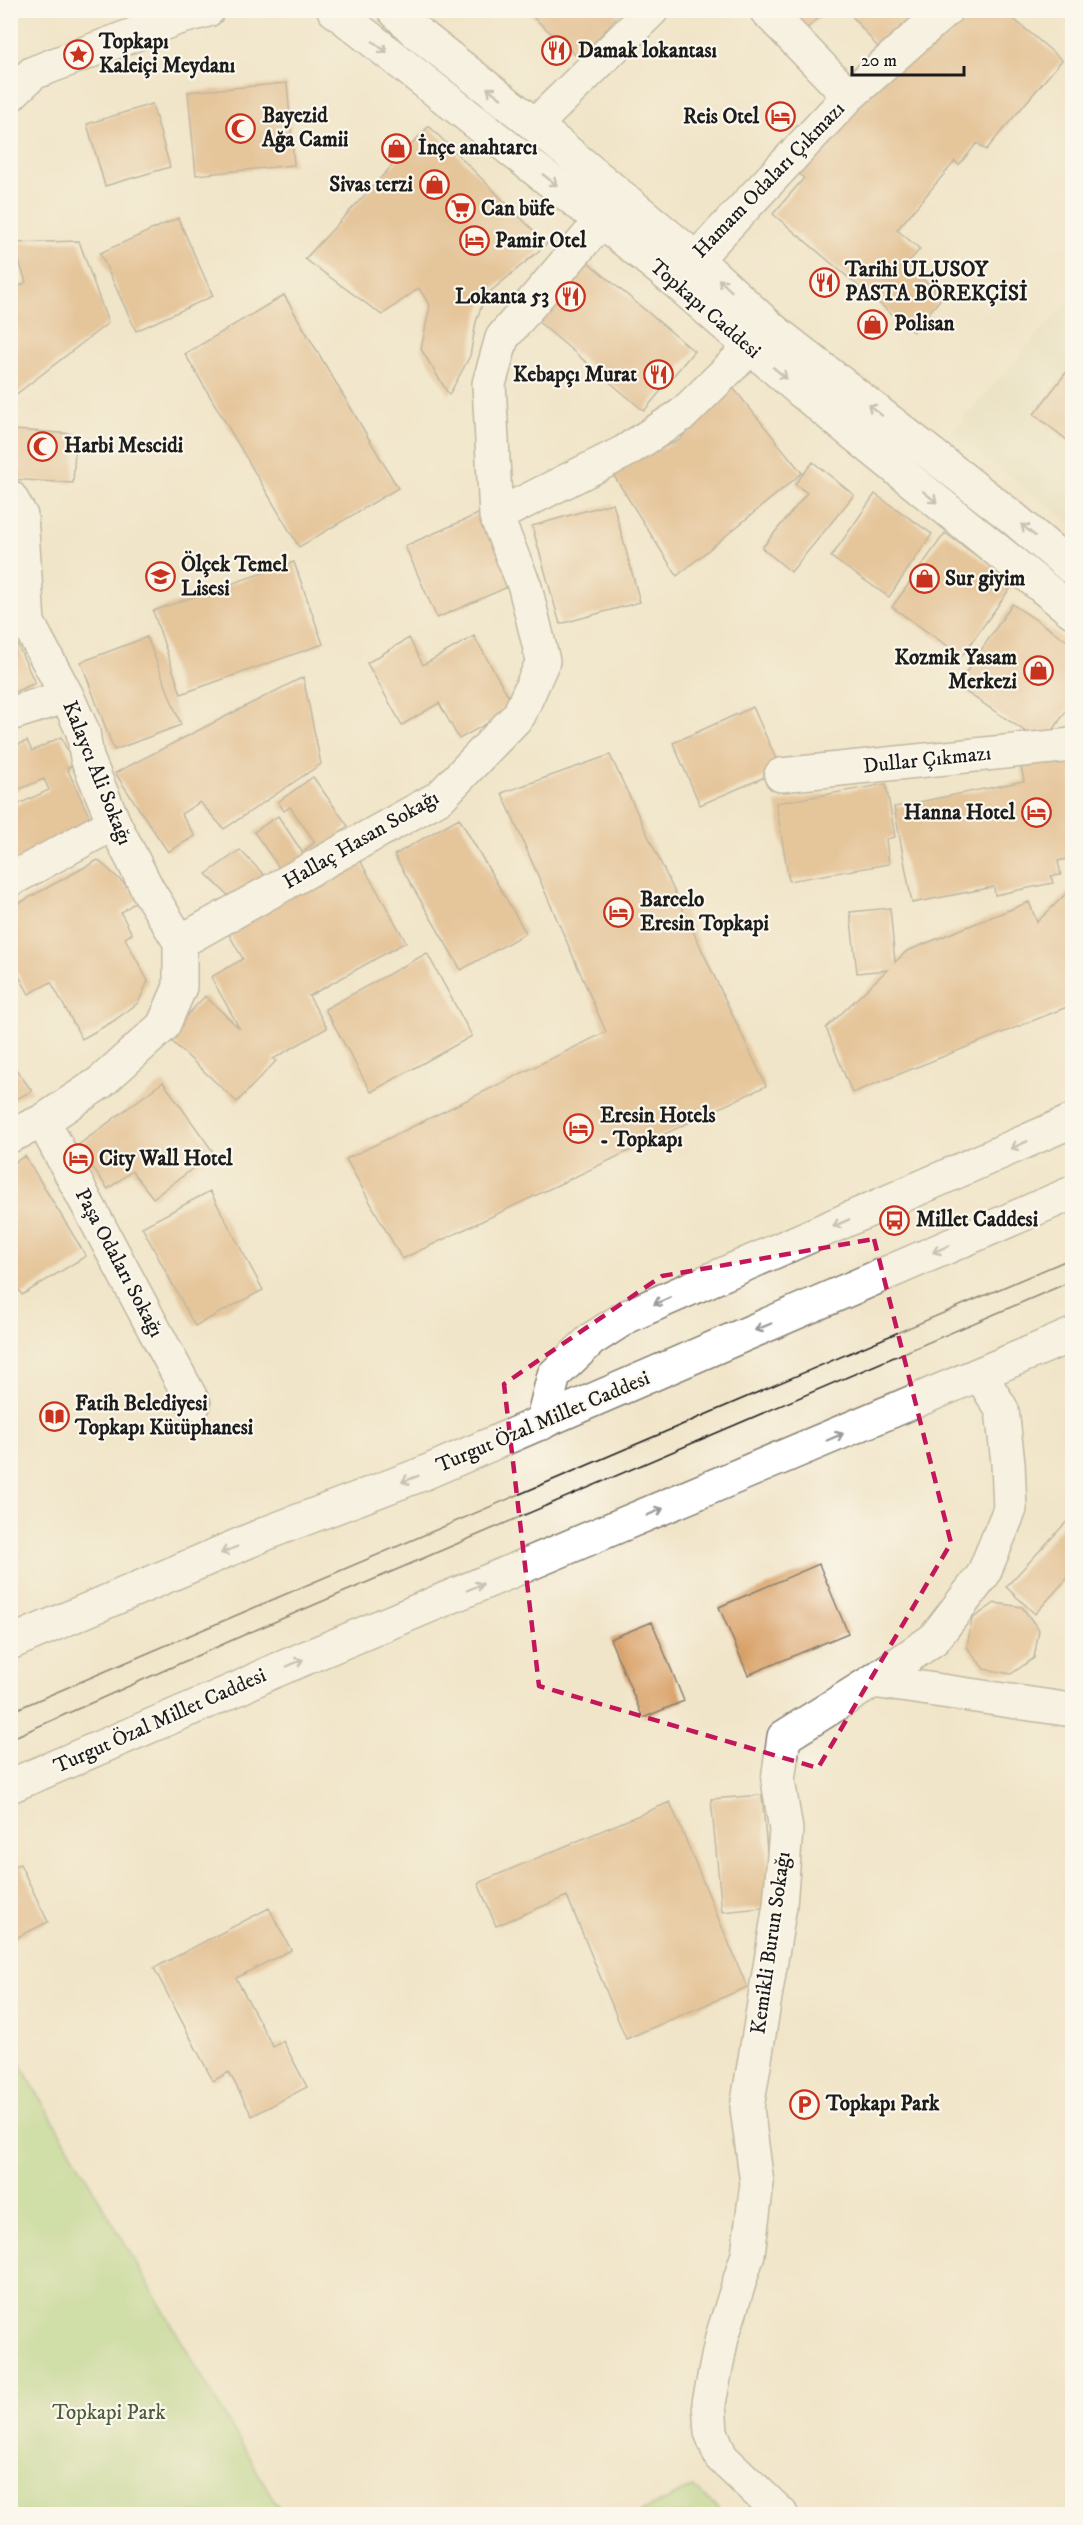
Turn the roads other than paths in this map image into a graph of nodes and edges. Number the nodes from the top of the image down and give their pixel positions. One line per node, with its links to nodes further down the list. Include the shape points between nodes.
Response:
1 (208, 10): 7 (street, via 33,73)
2 (334, 10): 10 (street, Topkapı Caddesi, one-way to 10)
3 (394, 10): 9 (street, Topkapı Caddesi, one-way to 3, via 415,31)
4 (766, 10): 8 (street)
5 (946, 10): 8 (street, Hamam Odaları Çıkmazı)
6 (642, 14): 9 (street)
7 (10, 95)
8 (849, 96): 11 (street, Hamam Odaları Çıkmazı)
9 (535, 125): 11 (street, Topkapı Caddesi)
10 (601, 220): 11 (street, Topkapı Caddesi); 14 (street, Hallaç Hasan Sokağı, via 502,338 489,384)
11 (685, 269): 12 (street, Topkapı Caddesi)
12 (761, 339): 14 (street, via 683,414 624,452); 15 (street, Topkapı Caddesi, one-way to 12, via 1013,518); 16 (street, Topkapı Caddesi, one-way to 16, via 956,518)
13 (10, 497): 17 (street, via 21,516)
14 (496, 516): 24 (street, Hallaç Hasan Sokağı, via 525,587 543,661 519,715 440,797)
15 (1072, 568)
16 (1072, 611)
17 (19, 615): 18 (street, Kalaycı Ali Sokağı)
18 (67, 696): 19 (street); 22 (street, Kalaycı Ali Sokağı)
19 (10, 714)
20 (1072, 745): 21 (street, Dullar Çıkmazı)
21 (781, 775)
22 (114, 823): 23 (street); 24 (street, Kalaycı Ali Sokağı)
23 (10, 880)
24 (180, 942): 25 (street, via 180,987 163,1026 101,1082)
25 (43, 1121): 27 (street); 31 (street, Paşa Odaları Sokağı)
26 (1072, 1121): 32 (street, one-way to 32, via 628,1316 592,1339 554,1375)
27 (10, 1136)
28 (1072, 1193): 32 (street, Turgut Özal Millet Caddesi, one-way to 32)
29 (1072, 1335): 30 (street, Turgut Özal Millet Caddesi)
30 (981, 1376): 34 (street, Kemikli Burun Sokağı, via 1002,1410 1010,1509 983,1575 934,1639); 36 (street, Turgut Özal Millet Caddesi, one-way to 30, via 264,1675)
31 (194, 1404)
32 (542, 1423): 33 (street, Turgut Özal Millet Caddesi, one-way to 33, via 272,1531)
33 (10, 1643)
34 (873, 1681): 35 (street); 37 (street, Kemikli Burun Sokağı, via 784,1737 778,1780 786,1830 780,1905 747,2108 757,2183 748,2254 722,2337 709,2403 711,2432 721,2457)
35 (1072, 1710)
36 (10, 1786)
37 (781, 2514)

